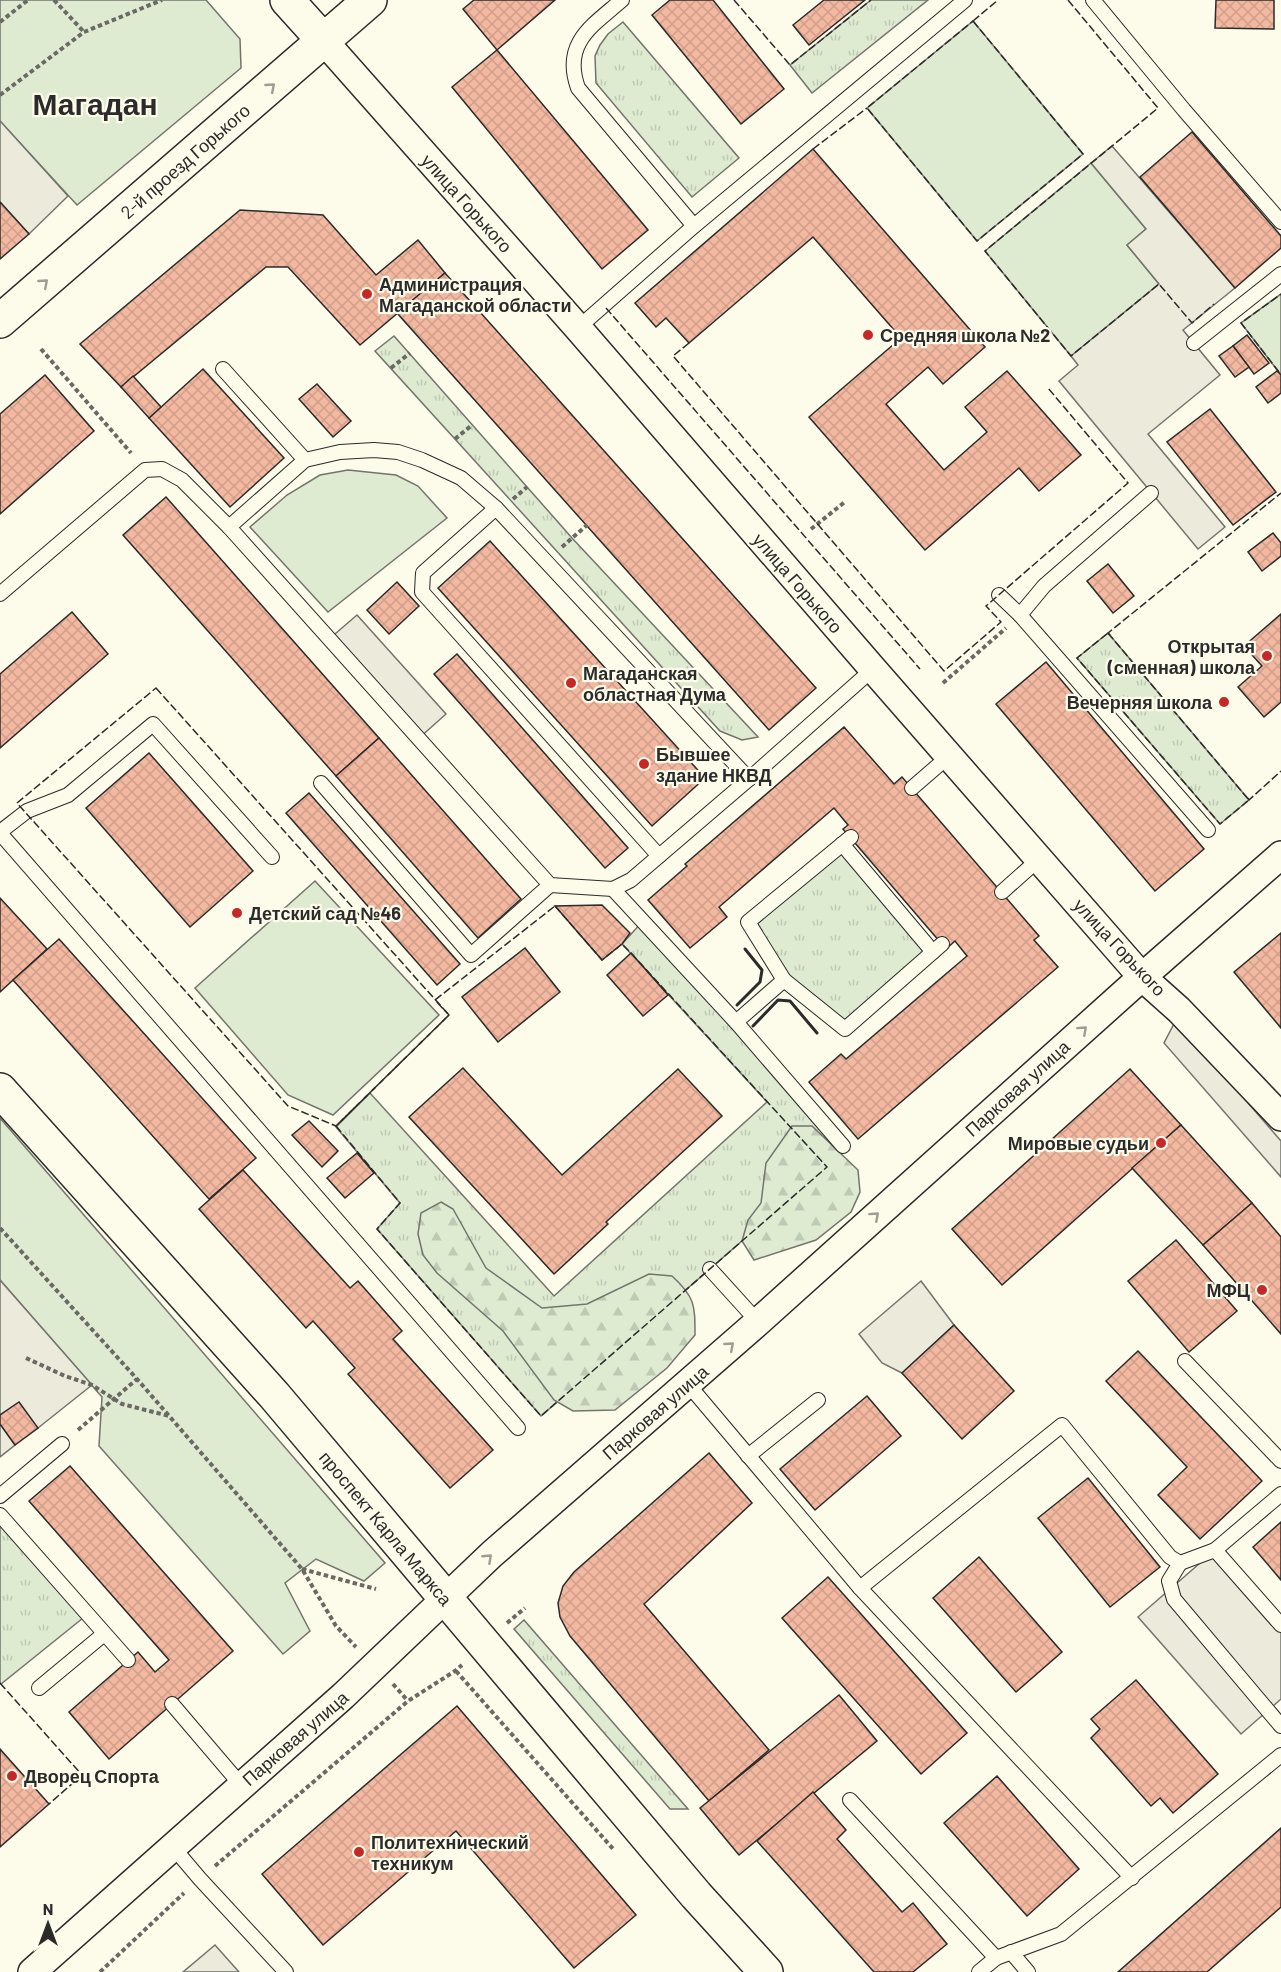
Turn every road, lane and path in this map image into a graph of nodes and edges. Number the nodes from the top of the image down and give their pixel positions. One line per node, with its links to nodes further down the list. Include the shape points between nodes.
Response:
1 (28, 0): 9 (path)
2 (54, 0): 10 (path)
3 (162, 0): 10 (path)
4 (287, 0): 11 (street)
5 (370, 0): 11 (street, 2-й проезд Горького)
6 (622, 0): 14 (lane, via 579,40 574,76 578,88)
7 (965, 0): 14 (lane)
8 (1093, 0): 13 (lane)
9 (0, 22)
10 (84, 32): 12 (path)
11 (324, 41): 16 (street, 2-й проезд Горького, one-way to 11); 17 (street, улица Горького)
12 (0, 95)
13 (1281, 222)
14 (694, 226): 17 (lane)
15 (1281, 274): 18 (lane)
16 (0, 321)
17 (578, 328): 40 (street, улица Горького)
18 (1194, 343)
19 (41, 349): 26 (path)
20 (410, 353): 21 (path)
21 (391, 368)
22 (223, 369): 25 (lane)
23 (472, 425): 24 (path)
24 (455, 439)
25 (305, 460): 31 (lane, via 340,452 398,452 461,478); 33 (lane)
26 (145, 470): 33 (lane, via 162,469 182,480); 36 (lane)
27 (527, 487): 29 (path)
28 (1151, 493): 38 (lane, via 1044,586)
29 (510, 501)
30 (846, 501): 34 (path)
31 (496, 508): 35 (lane); 49 (lane, via 423,573 422,592)
32 (587, 525): 35 (path)
33 (229, 527): 52 (lane)
34 (811, 529)
35 (546, 561): 43 (lane)
36 (0, 594)
37 (999, 595): 38 (lane)
38 (1020, 615): 46 (lane)
39 (986, 646): 41 (path)
40 (873, 669): 42 (street, улица Горького); 43 (lane)
41 (943, 683)
42 (949, 756): 45 (lane); 51 (street, улица Горького)
43 (749, 780): 49 (lane)
44 (321, 783): 52 (lane, via 471,955)
45 (912, 788)
46 (1208, 830)
47 (0, 832): 50 (lane, via 27,811 68,795 153,724); 71 (lane)
48 (1281, 855): 55 (street, Парковая улица)
49 (659, 856): 53 (lane, via 631,880)
50 (272, 857)
51 (1039, 859): 54 (lane); 55 (street, улица Горького)
52 (550, 885): 53 (lane)
53 (613, 889): 57 (lane)
54 (1002, 892)
55 (1142, 977): 59 (street, улица Горького, via 1179,1010); 63 (street, Парковая улица, one-way to 55)
56 (784, 980): 56 (lane, via 748,922 846,841 938,948 845,1029); 57 (lane)
57 (736, 1022): 60 (lane)
58 (0, 1090): 83 (street, проспект Карла Маркса, via 274,1395)
59 (1281, 1117)
60 (843, 1146)
61 (0, 1228): 66 (path)
62 (710, 1269): 63 (lane)
63 (758, 1322): 67 (street, Парковая улица, one-way to 63)
64 (26, 1358): 68 (path, via 92,1385)
65 (1185, 1361): 74 (lane)
66 (137, 1379): 68 (path); 70 (path)
67 (687, 1383): 73 (lane); 83 (street, Парковая улица, one-way to 67)
68 (114, 1399): 70 (path); 72 (path)
69 (818, 1400): 73 (lane)
70 (170, 1416): 80 (path)
71 (518, 1428)
72 (62, 1444): 76 (lane)
73 (748, 1456): 82 (lane)
74 (1281, 1461)
75 (1281, 1494): 78 (lane)
76 (0, 1496)
77 (0, 1515): 86 (lane)
78 (1215, 1550): 79 (lane); 85 (lane)
79 (1180, 1563): 82 (lane, via 1170,1557 1062,1425); 93 (lane, via 1169,1581 1174,1599)
80 (302, 1569): 81 (path); 89 (path, via 336,1626)
81 (376, 1588)
82 (860, 1588): 99 (lane)
83 (446, 1598): 87 (street, проспект Карла Маркса); 89 (street, Парковая улица)
84 (525, 1608): 87 (path)
85 (1281, 1625)
86 (104, 1634): 88 (lane); 91 (lane)
87 (484, 1644): 90 (path); 107 (street, проспект Карла Маркса)
88 (128, 1660)
89 (376, 1666): 95 (street, Парковая улица)
90 (455, 1671): 98 (path); 100 (path, via 408,1701)
91 (39, 1688)
92 (172, 1704): 95 (lane)
93 (1281, 1725)
94 (1279, 1759): 99 (lane)
95 (241, 1785): 97 (street, Парковая улица)
96 (850, 1800): 103 (lane)
97 (172, 1846): 100 (lane); 104 (street, Парковая улица)
98 (620, 1857)
99 (1132, 1878): 102 (lane, via 1061,1934)
100 (200, 1879): 106 (lane)
101 (179, 1898): 105 (path)
102 (1011, 1952): 103 (lane); 109 (lane)
103 (996, 1958): 108 (lane)
104 (32, 1972)
105 (100, 1972)
106 (286, 1972)
107 (766, 1972)
108 (980, 1972)
109 (1028, 1972)

